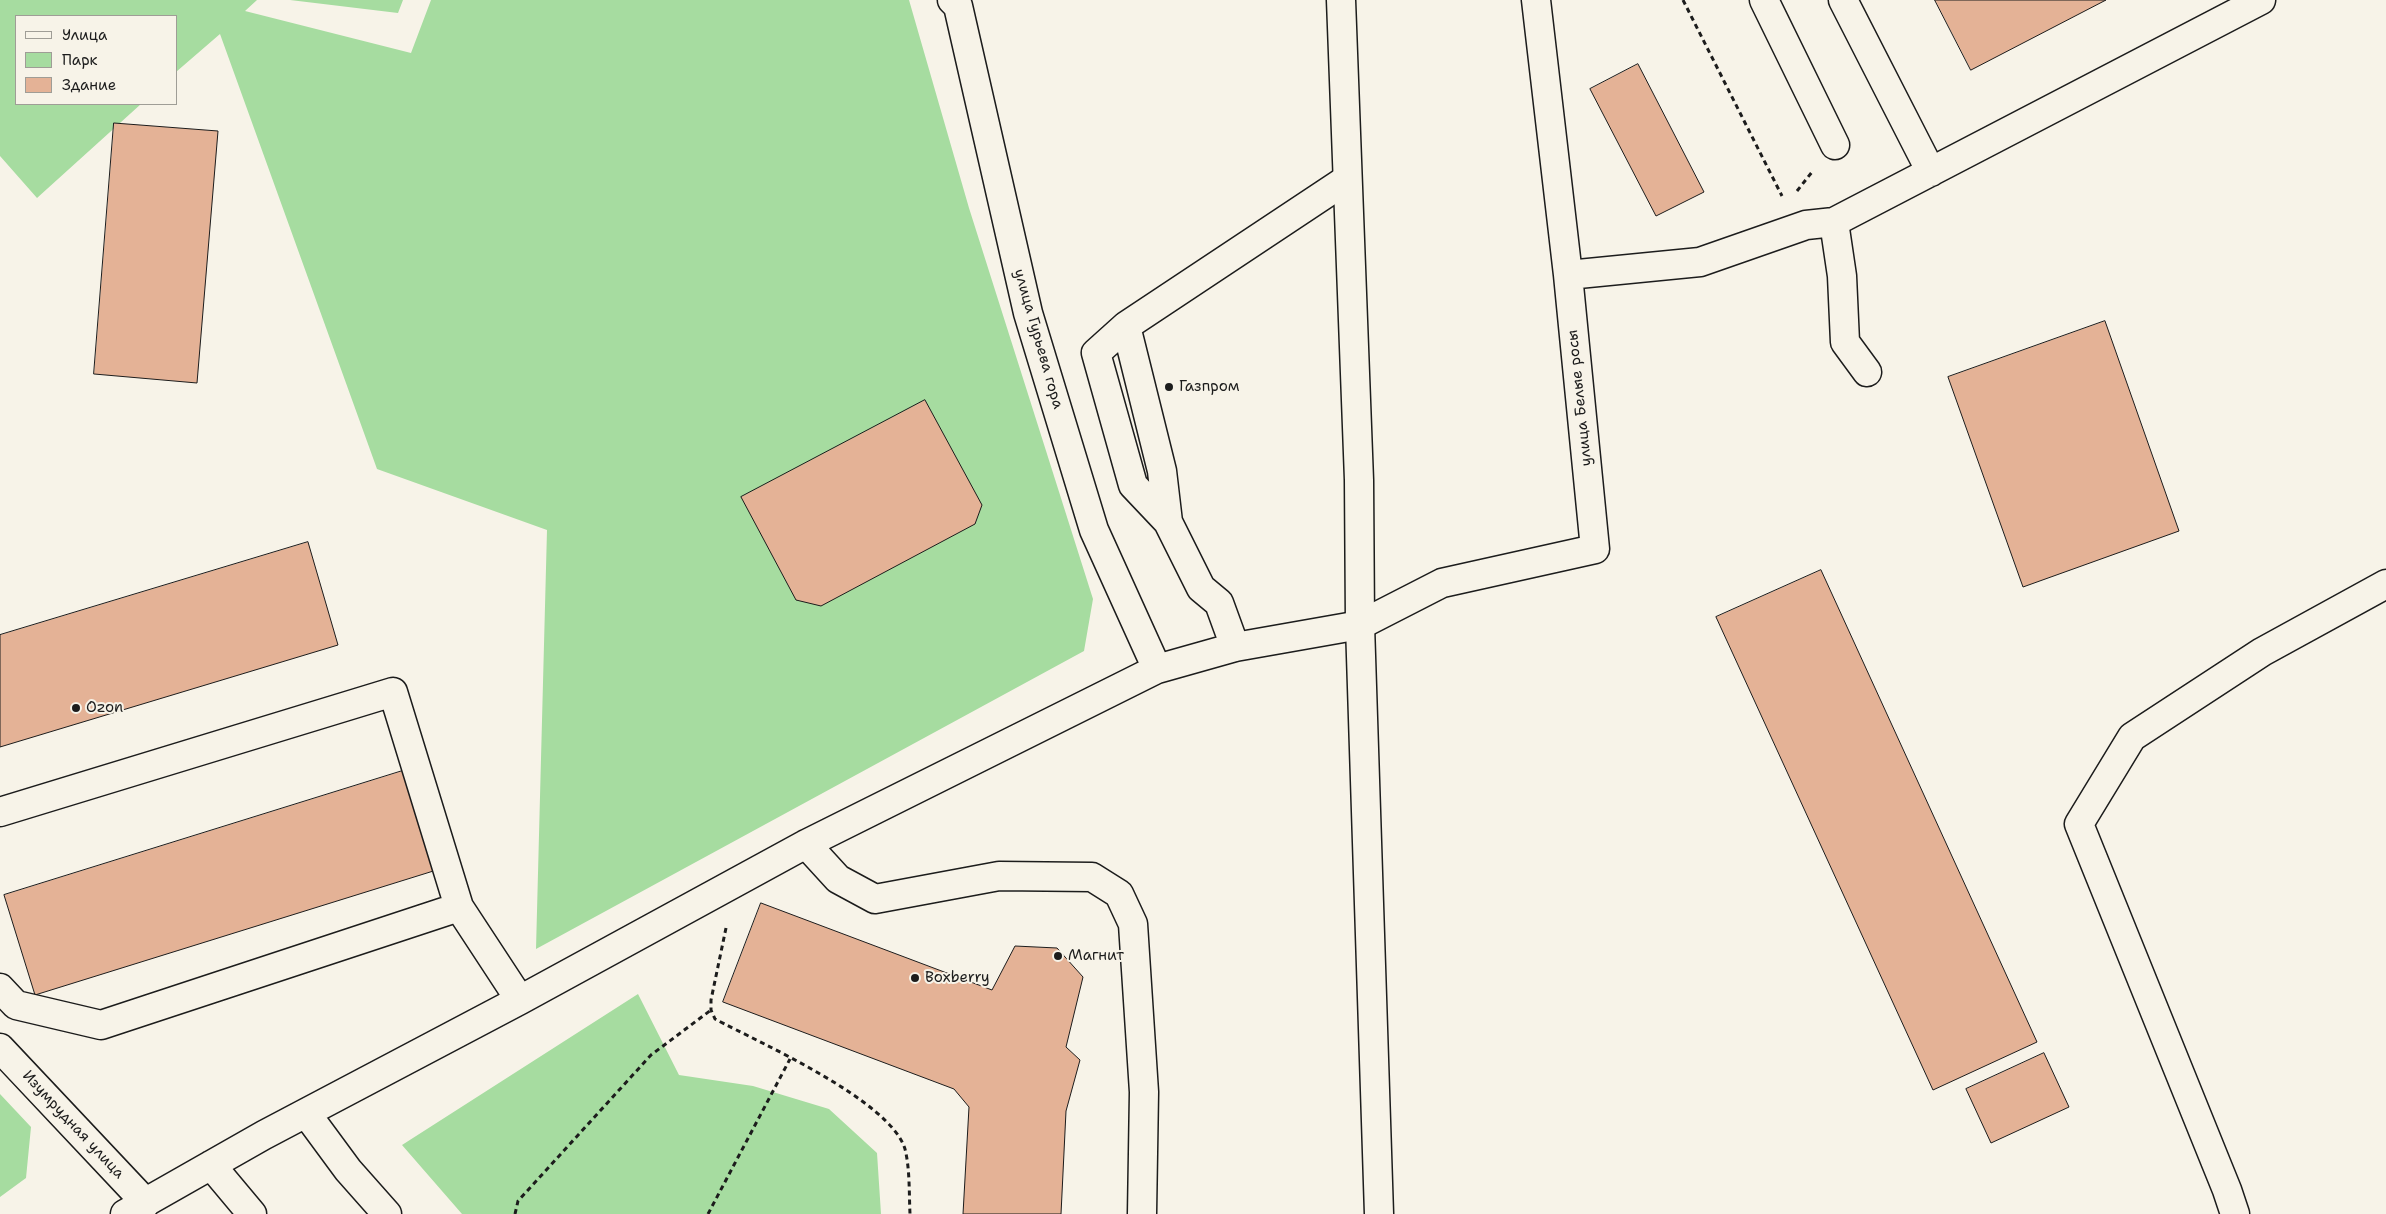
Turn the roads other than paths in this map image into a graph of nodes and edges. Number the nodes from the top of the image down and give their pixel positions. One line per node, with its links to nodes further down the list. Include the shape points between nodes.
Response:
1 (1341, 0): 9 (street)
2 (1536, 0): 11 (street, улица Белые росы)
3 (1764, 0): 7 (street)
4 (1843, 0): 8 (street)
5 (2261, 0): 8 (street)
6 (956, 2): 16 (street, улица Гурьева гора, via 1028,313 1094,530)
7 (1835, 145)
8 (1931, 172): 10 (street)
9 (1346, 180): 14 (street, via 1359,480); 15 (street, via 1126,326 1162,471 1168,522 1201,588 1219,603)
10 (1834, 222): 11 (street, via 1806,225 1700,262); 12 (street, via 1842,276 1845,342)
11 (1568, 275): 14 (street, улица Белые росы, via 1595,549 1442,583)
12 (1867, 372)
13 (2386, 584): 30 (street, via 2262,652 2132,737 2079,824)
14 (1360, 625): 15 (street); 29 (street)
15 (1235, 647): 16 (street)
16 (1157, 669): 18 (street)
17 (0, 812): 19 (street, via 393,692)
18 (806, 844): 21 (street); 28 (street, via 838,879 875,899 999,876 1092,877 1120,894 1133,924 1144,1092)
19 (459, 907): 20 (street, via 101,1025 16,1005); 21 (street)
20 (0, 988)
21 (520, 1000): 23 (street)
22 (0, 1048): 25 (street, Изумрудная улица)
23 (306, 1113): 24 (street); 27 (street, via 348,1170)
24 (211, 1165): 25 (street); 26 (street)
25 (135, 1208)
26 (252, 1214)
27 (387, 1214)
28 (1142, 1214)
29 (1379, 1214)
30 (2235, 1214)

